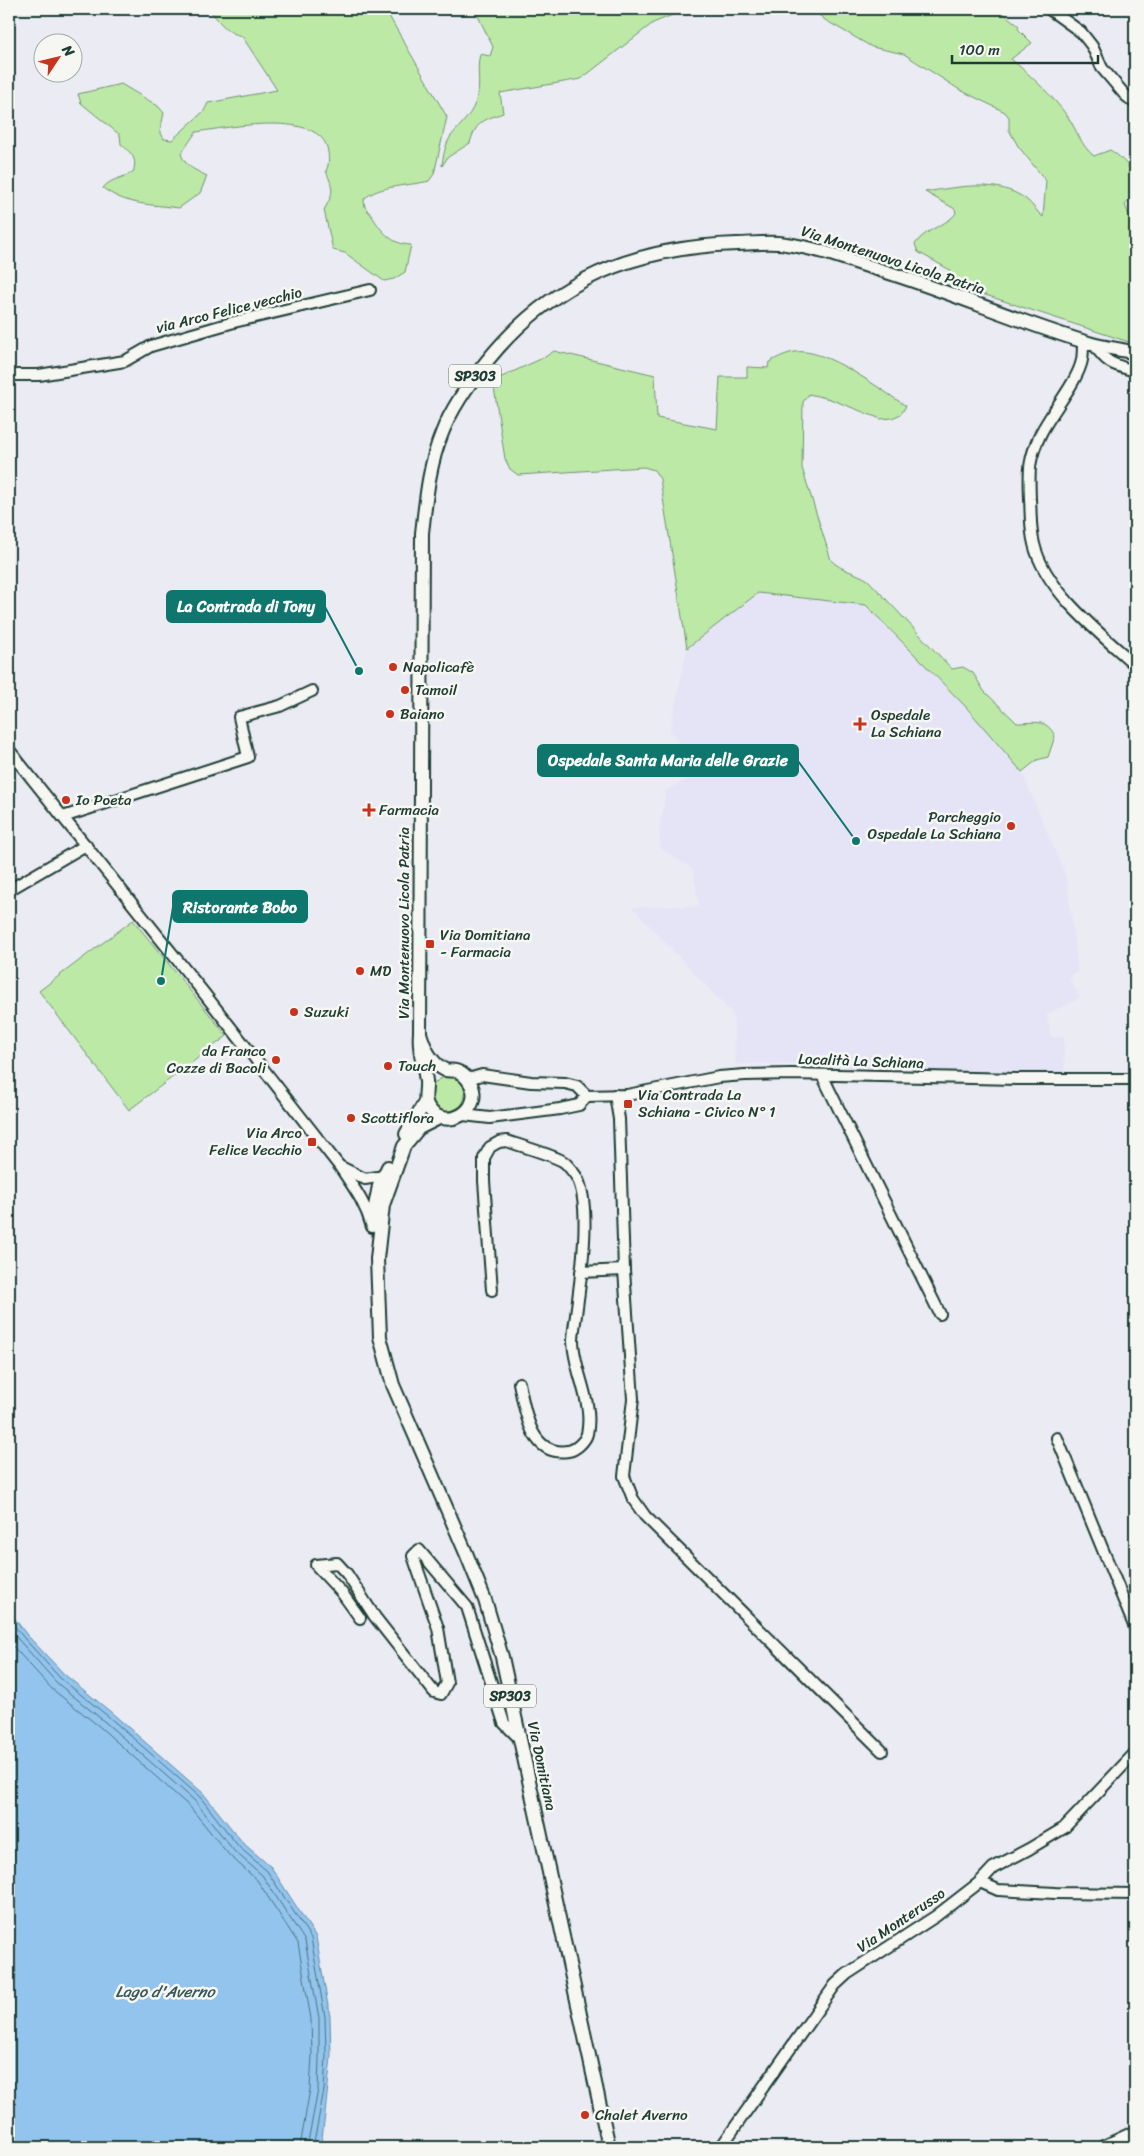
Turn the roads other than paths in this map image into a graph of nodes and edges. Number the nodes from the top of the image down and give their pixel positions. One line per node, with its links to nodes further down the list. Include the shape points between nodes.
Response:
1 (1049, 9): 2 (street, via 1081,32 1102,68)
2 (1135, 103)
3 (370, 290): 8 (street, via Arco Felice vecchio, via 234,322 151,346 125,361 39,375)
4 (1088, 343): 5 (main road, Via Montenuovo Licola Patria / SP303); 6 (street, via 1109,363); 9 (street, via 1074,379 1052,411 1029,462 1031,524 1038,558 1048,575 1078,613); 15 (main road, Via Montenuovo Licola Patria / SP303, via 915,281 785,243 672,250 612,266 544,304 502,343 471,380 442,432 429,476 422,533)
5 (1131, 352): 6 (street, via 1115,358 1114,361)
6 (1123, 367): 7 (street)
7 (1135, 370)
8 (9, 375)
9 (1135, 665)
10 (312, 691): 12 (street, via 280,706 239,717 248,758)
11 (9, 750): 12 (street)
12 (63, 817): 13 (street)
13 (86, 845): 14 (street); 26 (street)
14 (9, 890)
15 (420, 1033): 16 (main road, Via Montenuovo Licola Patria, via 431,1058); 20 (main road, Via Montenuovo Licola Patria, via 418,1046)
16 (445, 1070): 18 (main road, Via Montenuovo Licola Patria, via 458,1071); 20 (main road)
17 (822, 1075): 19 (street, Località La Schiana); 21 (street, Località La Schiana, via 719,1077); 35 (street)
18 (468, 1079): 22 (street, via 482,1075 565,1083 577,1086); 24 (main road, via 473,1091 472,1104)
19 (1135, 1079)
20 (426, 1084): 23 (main road, Via Montenuovo Licola Patria)
21 (615, 1095): 22 (street, Località La Schiana); 32 (street)
22 (587, 1096): 24 (street, Località La Schiana, via 578,1105 560,1109 490,1118)
23 (425, 1102): 25 (main road); 27 (main road, Via Domitiana)
24 (463, 1115): 25 (main road, via 456,1119)
25 (439, 1118): 29 (main road, Via Domitiana, via 426,1123 410,1136)
26 (340, 1167): 27 (street, via 365,1179); 28 (street)
27 (384, 1176): 29 (main road, Via Domitiana)
28 (359, 1193): 29 (street, via 372,1201); 30 (street)
29 (382, 1200): 30 (main road, Via Domitiana); 31 (main road, Via Domitiana / SP303)
30 (372, 1227): 31 (main road, Via Domitiana)
31 (377, 1259): 41 (main road, Via Domitiana / SP303, via 377,1307 385,1362 485,1600 502,1657)
32 (624, 1270): 33 (street); 42 (street, via 633,1398 624,1476 633,1499 645,1516)
33 (581, 1272): 34 (street, via 585,1215 577,1177 564,1162 507,1141 499,1142 490,1147 484,1158); 36 (street, via 573,1341 588,1422 586,1436 580,1445 570,1451 554,1451 536,1440)
34 (492, 1290)
35 (940, 1314)
36 (518, 1383)
37 (1057, 1438): 38 (street)
38 (1130, 1600): 40 (street)
39 (360, 1618): 41 (street, via 316,1565 337,1563 434,1692 441,1694 447,1683 438,1628 413,1556 419,1550 466,1607 504,1722)
40 (1135, 1628)
41 (520, 1739): 47 (main road, Via Domitiana / SP303)
42 (882, 1751)
43 (1135, 1753): 44 (street, Via Monterusso, via 1064,1828 993,1868)
44 (980, 1882): 45 (street, via 998,1890); 48 (street, Via Monterusso, via 835,1984)
45 (1135, 1894)
46 (1135, 2134): 49 (highway)
47 (609, 2147)
48 (721, 2147)
49 (1107, 2147)

